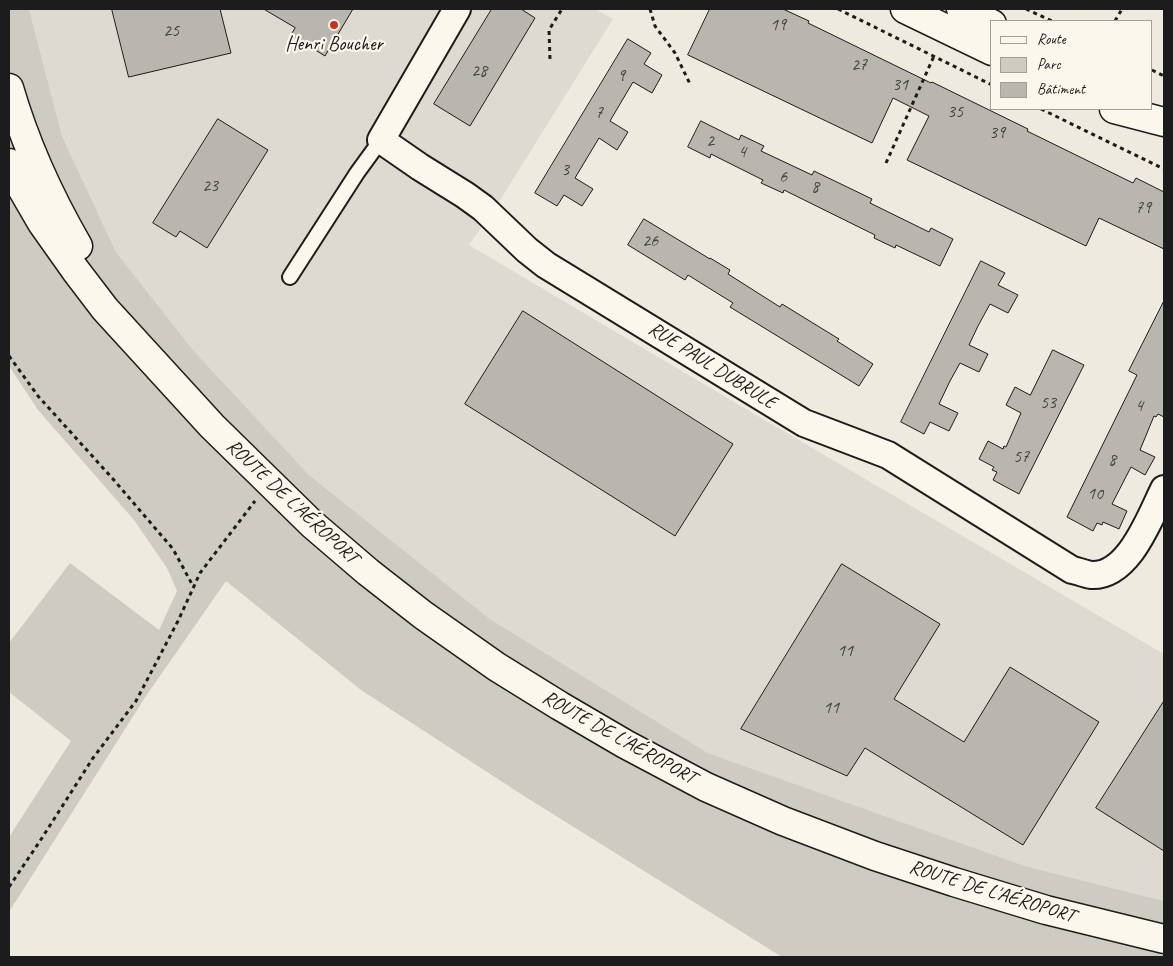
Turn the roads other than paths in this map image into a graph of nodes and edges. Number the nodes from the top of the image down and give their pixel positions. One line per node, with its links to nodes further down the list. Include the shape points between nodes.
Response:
1 (457, 9): 11 (street)
2 (905, 9): 5 (main road)
3 (961, 9): 4 (main road)
4 (990, 23)
5 (990, 50)
6 (9, 88): 14 (main road, ROUTE DE L'AÉROPORT, via 59,214 92,271)
7 (1153, 107): 9 (main road)
8 (1118, 110): 10 (main road)
9 (1164, 116)
10 (1164, 122)
11 (381, 140): 13 (lane); 15 (street, RUE PAUL DUBRULE, via 465,195 546,265 804,423 888,455 1072,570 1092,575 1120,565 1140,538)
12 (9, 163): 14 (main road, ROUTE DE L'AÉROPORT, via 42,223 76,271)
13 (290, 277)
14 (166, 375): 16 (main road, ROUTE DE L'AÉROPORT, via 269,483 368,572 497,667 625,744 706,787 783,821 902,864 1046,910)
15 (1164, 489)
16 (1164, 939)

